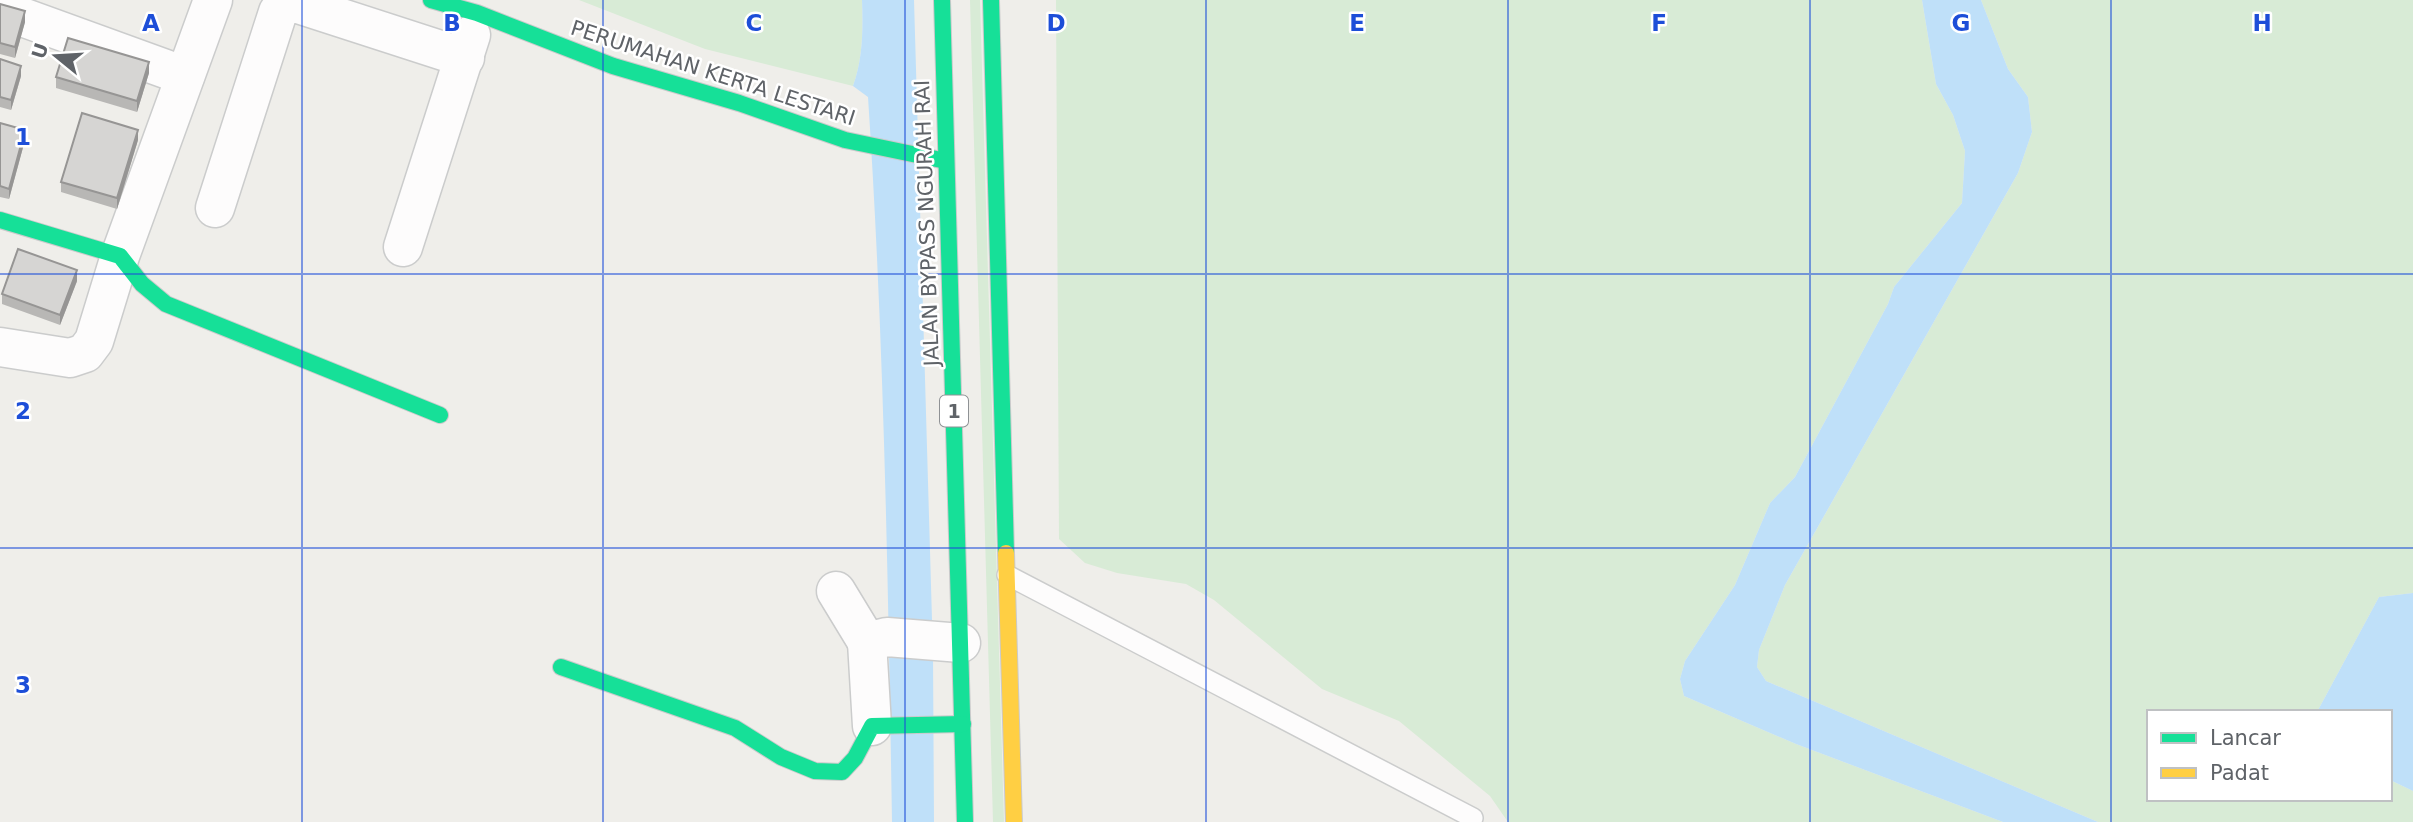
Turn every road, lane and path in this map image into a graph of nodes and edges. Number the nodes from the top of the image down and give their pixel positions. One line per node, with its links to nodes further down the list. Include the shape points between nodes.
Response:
1 (213, 0): 8 (street)
2 (431, 0): 6 (main road, PERUMAHAN KERTA LESTARI)
3 (942, 0): 9 (main road, JALAN BYPASS NGURAH RAI / 1)
4 (991, 0): 16 (main road)
5 (0, 9): 8 (street)
6 (477, 13): 7 (street); 9 (main road, PERUMAHAN KERTA LESTARI, via 613,66 845,139)
7 (465, 58): 10 (street, via 287,4 278,12); 12 (street)
8 (185, 76): 13 (street)
9 (946, 160): 19 (main road, JALAN BYPASS NGURAH RAI / 1)
10 (215, 208)
11 (0, 220): 13 (main road)
12 (403, 247)
13 (120, 256): 14 (street, via 94,341 85,353 70,358); 15 (main road, via 166,304)
14 (0, 347)
15 (440, 415)
16 (1007, 575): 23 (lane); 25 (main road)
17 (836, 590): 18 (street)
18 (877, 639): 19 (street); 22 (street)
19 (952, 643): 21 (main road, JALAN BYPASS NGURAH RAI / 1)
20 (561, 667): 22 (main road, via 735,727 780,757 815,771 842,772)
21 (962, 724): 22 (main road); 24 (main road, JALAN BYPASS NGURAH RAI / 1)
22 (879, 726)
23 (1473, 818)
24 (965, 822)
25 (1014, 822)

